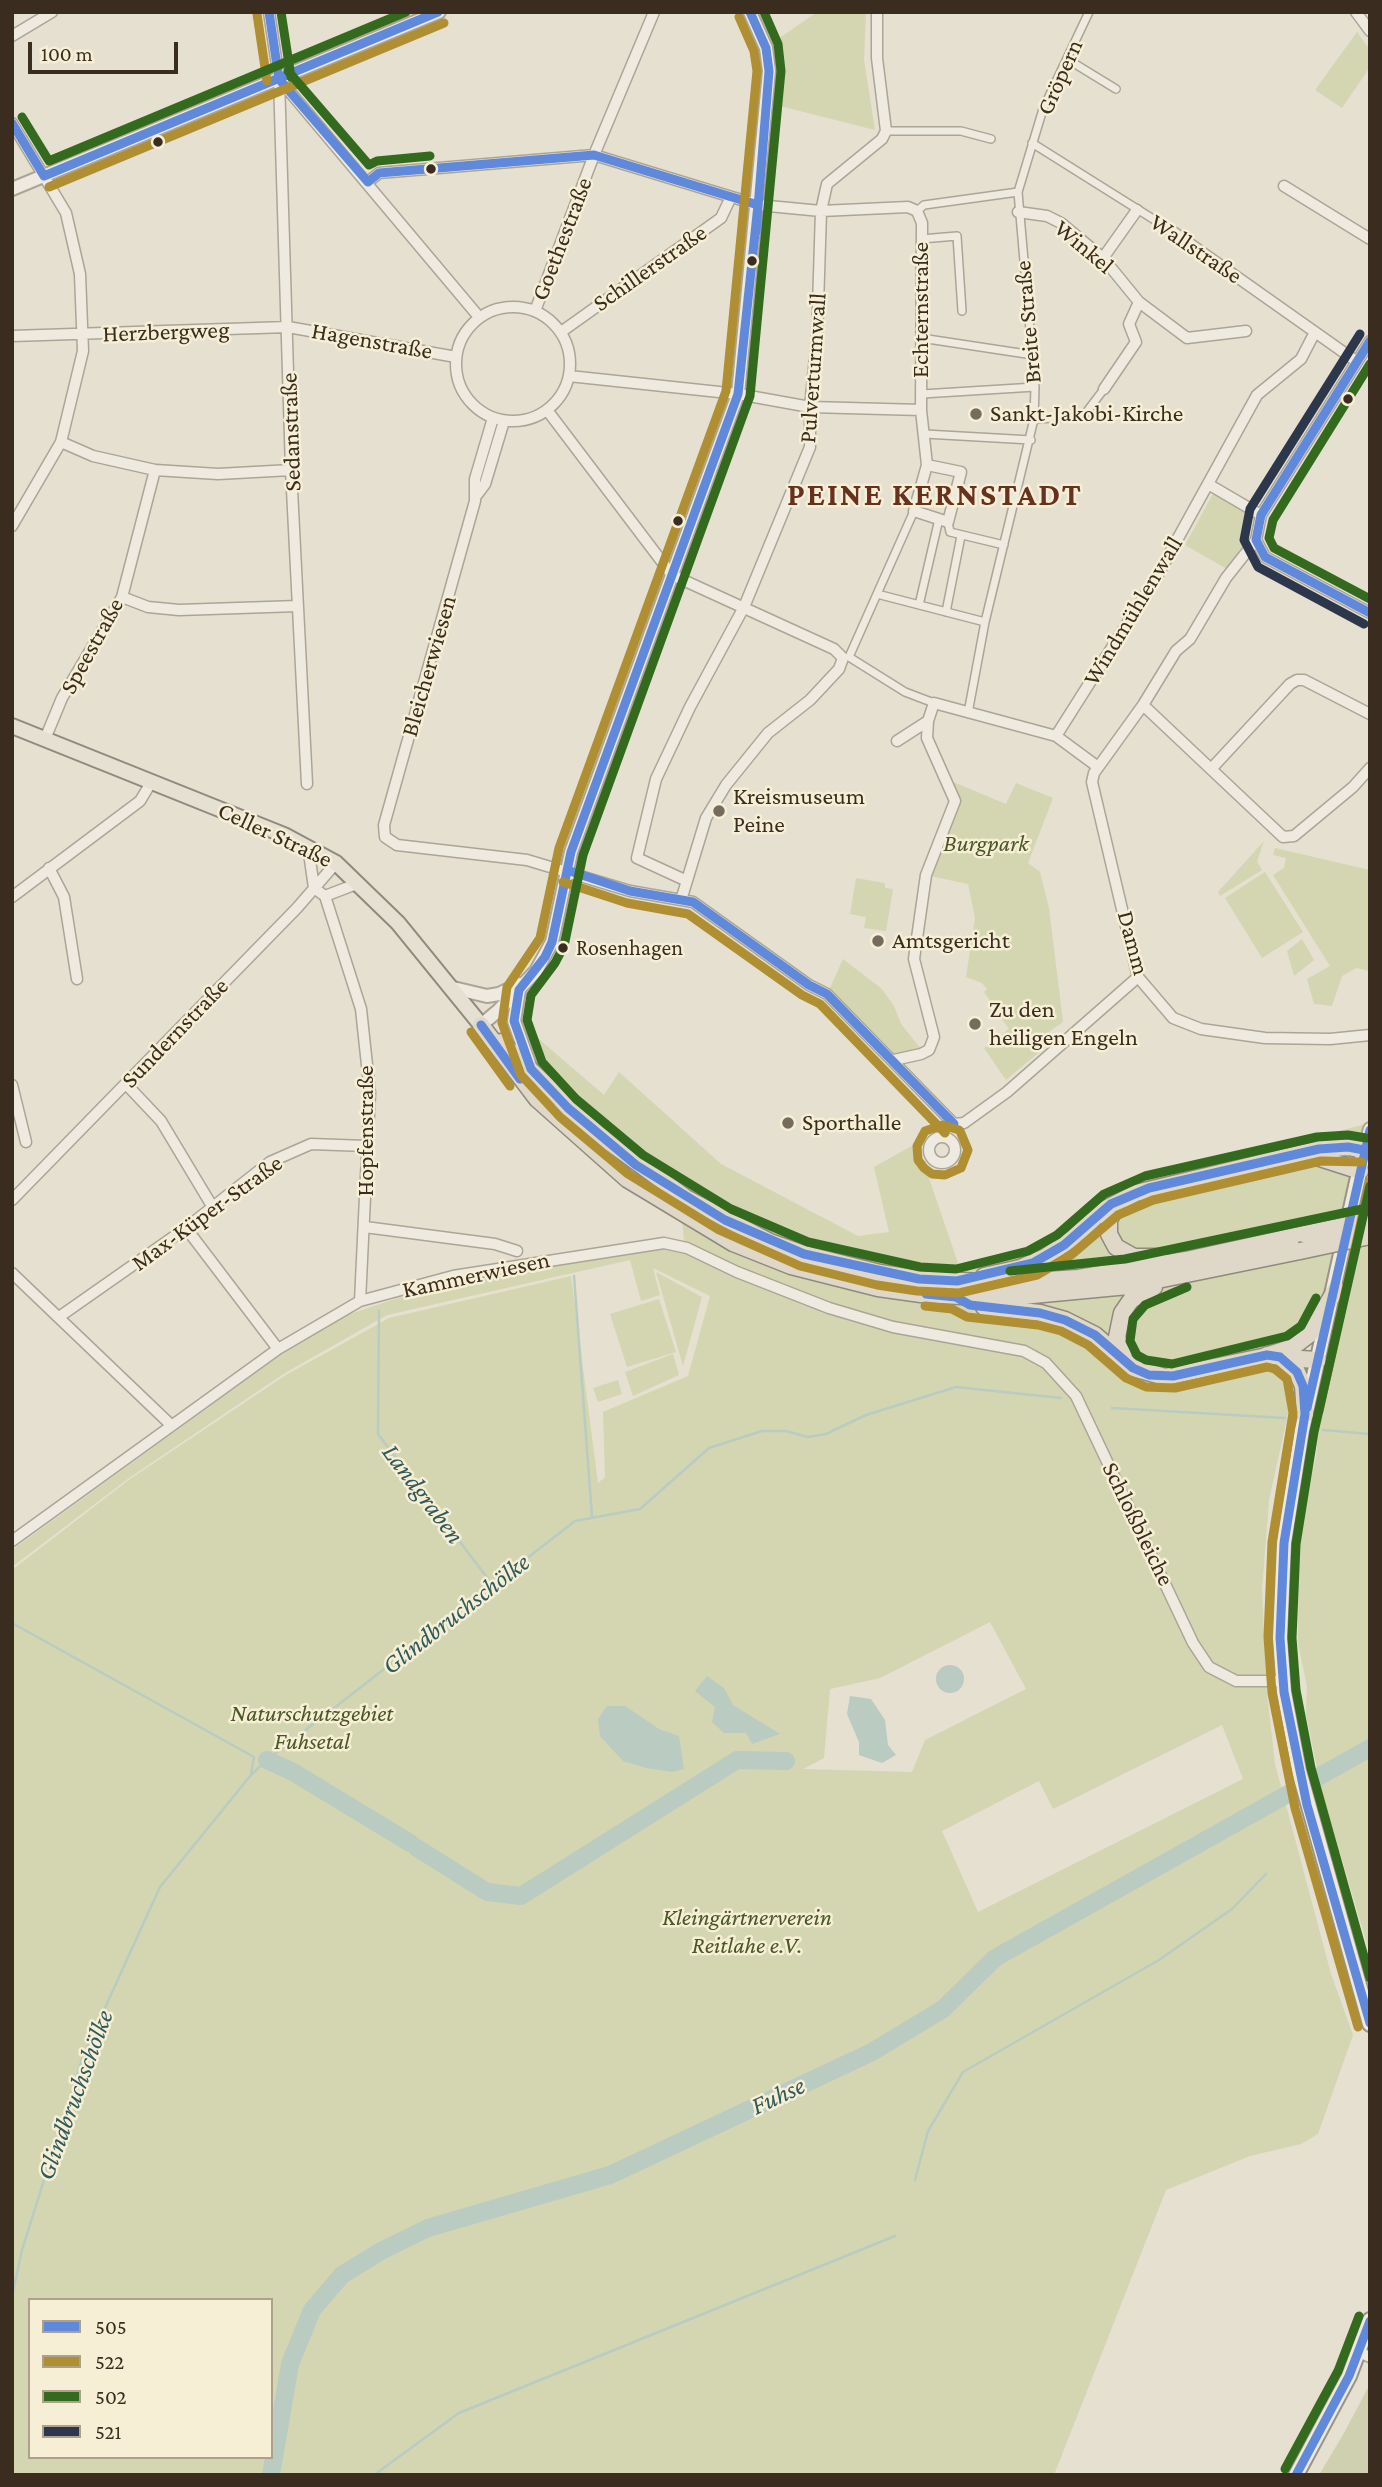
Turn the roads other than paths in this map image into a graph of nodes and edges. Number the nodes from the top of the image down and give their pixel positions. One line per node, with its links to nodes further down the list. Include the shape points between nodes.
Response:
1 (52, 12): 10 (street)
2 (270, 12): 12 (street, Sedanstraße)
3 (439, 12): 12 (street)
4 (654, 12): 18 (street, Goethestraße)
5 (750, 12): 25 (street, via 766,48 769,71)
6 (877, 12): 15 (street, via 876,47)
7 (1089, 12): 11 (street, Gröpern)
8 (1356, 12): 9 (street)
9 (1370, 31)
10 (12, 36)
11 (1067, 59): 13 (street); 17 (street, Gröpern)
12 (279, 79): 19 (street); 20 (street); 38 (street, Sedanstraße)
13 (1116, 89)
14 (12, 123): 19 (street)
15 (886, 131): 16 (street, via 961,131); 27 (street, Pulverturmwall, via 883,139 827,184)
16 (991, 139)
17 (1032, 143): 23 (street, Breite Straße); 26 (street, Wallstraße)
18 (594, 155): 20 (street, via 379,173); 24 (street); 35 (street, Goethestraße)
19 (44, 176): 22 (street); 42 (street, via 62,204 75,245)
20 (368, 182): 37 (street)
21 (1284, 186): 32 (street)
22 (12, 189)
23 (1018, 192): 28 (street, via 924,205); 29 (street, Breite Straße)
24 (730, 199): 25 (street); 40 (street, Schillerstraße, via 721,218)
25 (758, 205): 27 (street); 52 (street)
26 (1137, 210): 30 (street, Wallstraße); 33 (street)
27 (821, 211): 28 (street, via 908,207); 54 (street, Pulverturmwall)
28 (917, 211): 31 (street, Echternstraße)
29 (1018, 212): 33 (street, Winkel, via 1061,223); 46 (street, Breite Straße)
30 (1169, 229): 41 (street, Wallstraße)
31 (921, 239): 36 (street, via 957,236); 44 (street, Echternstraße)
32 (1370, 239)
33 (1103, 258): 34 (street, Winkel)
34 (1139, 302): 39 (street, Winkel, via 1187,338); 51 (street, via 1129,324 1136,342)
35 (535, 311): 37 (street, via 507,306); 40 (street)
36 (962, 311)
37 (479, 317): 47 (street, via 463,335)
38 (288, 327): 42 (street, Herzbergweg); 47 (street, Hagenstraße); 65 (street, Sedanstraße)
39 (1247, 331)
40 (561, 332): 49 (street, via 569,353)
41 (1315, 332): 48 (street, Wallstraße); 66 (street, Windmühlenwall, via 1301,359 1257,395)
42 (83, 335): 43 (street); 62 (street, Herzbergweg)
43 (12, 336)
44 (921, 338): 46 (street); 53 (street, Echternstraße)
45 (1370, 341): 48 (street)
46 (1033, 355): 50 (street, Breite Straße)
47 (456, 357): 57 (street, via 461,389 469,401)
48 (1356, 360): 69 (street)
49 (569, 376): 52 (street); 55 (street, via 561,395)
50 (1035, 387): 53 (street); 58 (street, Breite Straße)
51 (1104, 389): 58 (street, via 1086,414)
52 (738, 394): 54 (street); 75 (street)
53 (922, 394): 56 (street, Echternstraße)
54 (810, 407): 56 (street); 80 (street, Pulverturmwall, via 810,447 801,476)
55 (547, 410): 59 (street, via 527,420); 75 (street)
56 (921, 410): 60 (street, Echternstraße)
57 (493, 418): 59 (street); 67 (street, Bleicherwiesen, via 475,479)
58 (1034, 419): 61 (street, Breite Straße)
59 (504, 421): 67 (street, Bleicherwiesen, via 485,484)
60 (925, 434): 61 (street); 63 (street, Echternstraße)
61 (1031, 440): 74 (street, Breite Straße)
62 (61, 442): 64 (street, via 93,456); 71 (street, Herzbergweg)
63 (927, 465): 68 (street, Echternstraße); 70 (street, via 961,472)
64 (155, 470): 65 (street, via 218,474); 77 (street, Speestraße)
65 (291, 470): 79 (street, Sedanstraße)
66 (1208, 484): 69 (street); 90 (street, Windmühlenwall, via 1156,578)
67 (476, 496): 101 (street, Bleicherwiesen, via 384,825 385,837 397,845 527,860)
68 (914, 511): 70 (street); 76 (street)
69 (1261, 515): 73 (street)
70 (943, 521): 72 (street, via 950,532); 78 (street)
71 (12, 526)
72 (961, 536): 74 (street); 81 (street)
73 (1256, 540): 82 (street, via 1265,557); 85 (street)
74 (1004, 545): 83 (street, Breite Straße)
75 (671, 575): 80 (street); 101 (street)
76 (877, 594): 78 (street); 84 (street, via 849,657 905,692)
77 (122, 597): 79 (street, via 148,607 178,610); 91 (street, Speestraße, via 62,698)
78 (919, 605): 81 (street)
79 (298, 606): 97 (street, Sedanstraße)
80 (744, 607): 102 (street, Pulverturmwall, via 656,779 637,858); 102 (street, via 834,649 843,658 839,669 810,700 768,733 726,785 706,818)
81 (946, 612): 83 (street)
82 (1370, 613)
83 (985, 622): 86 (street, Breite Straße)
84 (934, 703): 86 (street); 88 (street)
85 (1143, 705): 93 (street); 94 (street)
86 (968, 713): 90 (street)
87 (1370, 714): 94 (street, via 1297,680)
88 (928, 721): 92 (street); 114 (street, via 927,738 955,801 926,875 914,959 934,1037 929,1050)
89 (12, 726): 91 (main road, Celler Straße)
90 (1056, 736): 93 (street)
91 (45, 739): 96 (main road, Celler Straße)
92 (897, 741)
93 (1098, 767): 108 (street, Damm, via 1091,782)
94 (1212, 768): 95 (street, via 1283,837 1294,835)
95 (1370, 768)
96 (152, 781): 98 (main road, Celler Straße); 100 (street, via 140,801)
97 (307, 785)
98 (308, 846): 99 (main road, Celler Straße); 104 (street)
99 (336, 863): 103 (main road, Celler Straße); 104 (street, Sundernstraße)
100 (49, 868): 106 (street); 109 (street, via 64,897)
101 (567, 870): 107 (street, via 630,891); 110 (street, via 552,942)
102 (687, 881): 107 (street)
103 (359, 883): 105 (street); 111 (main road, Celler Straße)
104 (314, 888): 105 (street); 116 (street, Sundernstraße)
105 (325, 895): 122 (street, Hopfenstraße, via 361,1009 370,1093)
106 (12, 897)
107 (682, 897): 114 (street, via 827,994)
108 (1138, 977): 113 (street, Damm, via 1171,1015 1188,1025 1265,1038); 118 (street, via 1007,1092)
109 (76, 979)
110 (523, 985): 111 (street, via 487,996); 112 (street); 115 (street, via 514,1021)
111 (449, 987): 112 (main road, Celler Straße)
112 (481, 1025): 115 (highway); 138 (highway, via 553,1115 627,1179 677,1212 733,1243 791,1266 878,1288)
113 (1370, 1035)
114 (894, 1060): 118 (street)
115 (531, 1069): 138 (highway, via 568,1108 636,1165 725,1220 804,1254)
116 (126, 1084): 127 (street, Sundernstraße); 128 (street, via 161,1121)
117 (12, 1085): 121 (street)
118 (959, 1124): 120 (street)
119 (1370, 1129): 123 (street)
120 (947, 1138)
121 (26, 1142)
122 (366, 1146): 128 (street, Max-Küper-Straße, via 311,1144 270,1163); 130 (street, Hopfenstraße)
123 (1364, 1150): 124 (highway, via 1334,1147); 125 (main road)
124 (1304, 1153): 125 (highway); 126 (highway, via 1149,1188)
125 (1360, 1171): 139 (main road)
126 (1124, 1198): 135 (highway, via 1109,1220 1109,1234 1116,1247 1134,1257); 138 (highway, via 1045,1257)
127 (12, 1200)
128 (212, 1206): 131 (street, Max-Küper-Straße)
129 (1370, 1220): 133 (highway, bridge)
130 (365, 1227): 134 (street, Kammerwiesen); 140 (street, Hopfenstraße)
131 (186, 1228): 141 (street, Max-Küper-Straße); 143 (street)
132 (1370, 1236): 133 (highway, bridge)
133 (1302, 1242): 135 (highway); 137 (highway)
134 (517, 1251)
135 (1186, 1260): 138 (highway, via 1079,1278)
136 (12, 1273): 141 (street)
137 (1171, 1279): 138 (highway, via 1057,1295); 146 (highway, via 1138,1295 1122,1313 1118,1344)
138 (957, 1289): 146 (highway, via 970,1305 1065,1320 1095,1335)
139 (1336, 1289): 144 (highway, via 1310,1334); 145 (main road)
140 (360, 1301): 142 (street, Kammerwiesen, via 453,1276 664,1243 687,1248 829,1308 893,1327); 143 (street, Kammerwiesen)
141 (60, 1317): 148 (street)
142 (999, 1345): 150 (street, Schloßbleiche, via 1046,1363 1076,1396 1193,1643 1209,1667 1236,1681)
143 (278, 1349): 148 (street, Kammerwiesen)
144 (1280, 1353): 145 (highway, via 1310,1352); 146 (highway, via 1173,1376 1149,1375); 147 (highway, via 1301,1379)
145 (1318, 1360): 147 (main road)
146 (1133, 1368)
147 (1305, 1415): 150 (main road, via 1284,1542)
148 (171, 1425): 149 (street, Kammerwiesen)
149 (12, 1541)
150 (1283, 1681): 151 (main road, via 1298,1770)
151 (1370, 2024)
152 (1370, 2320): 153 (main road)
153 (1365, 2355): 154 (main road)
154 (1296, 2475)

